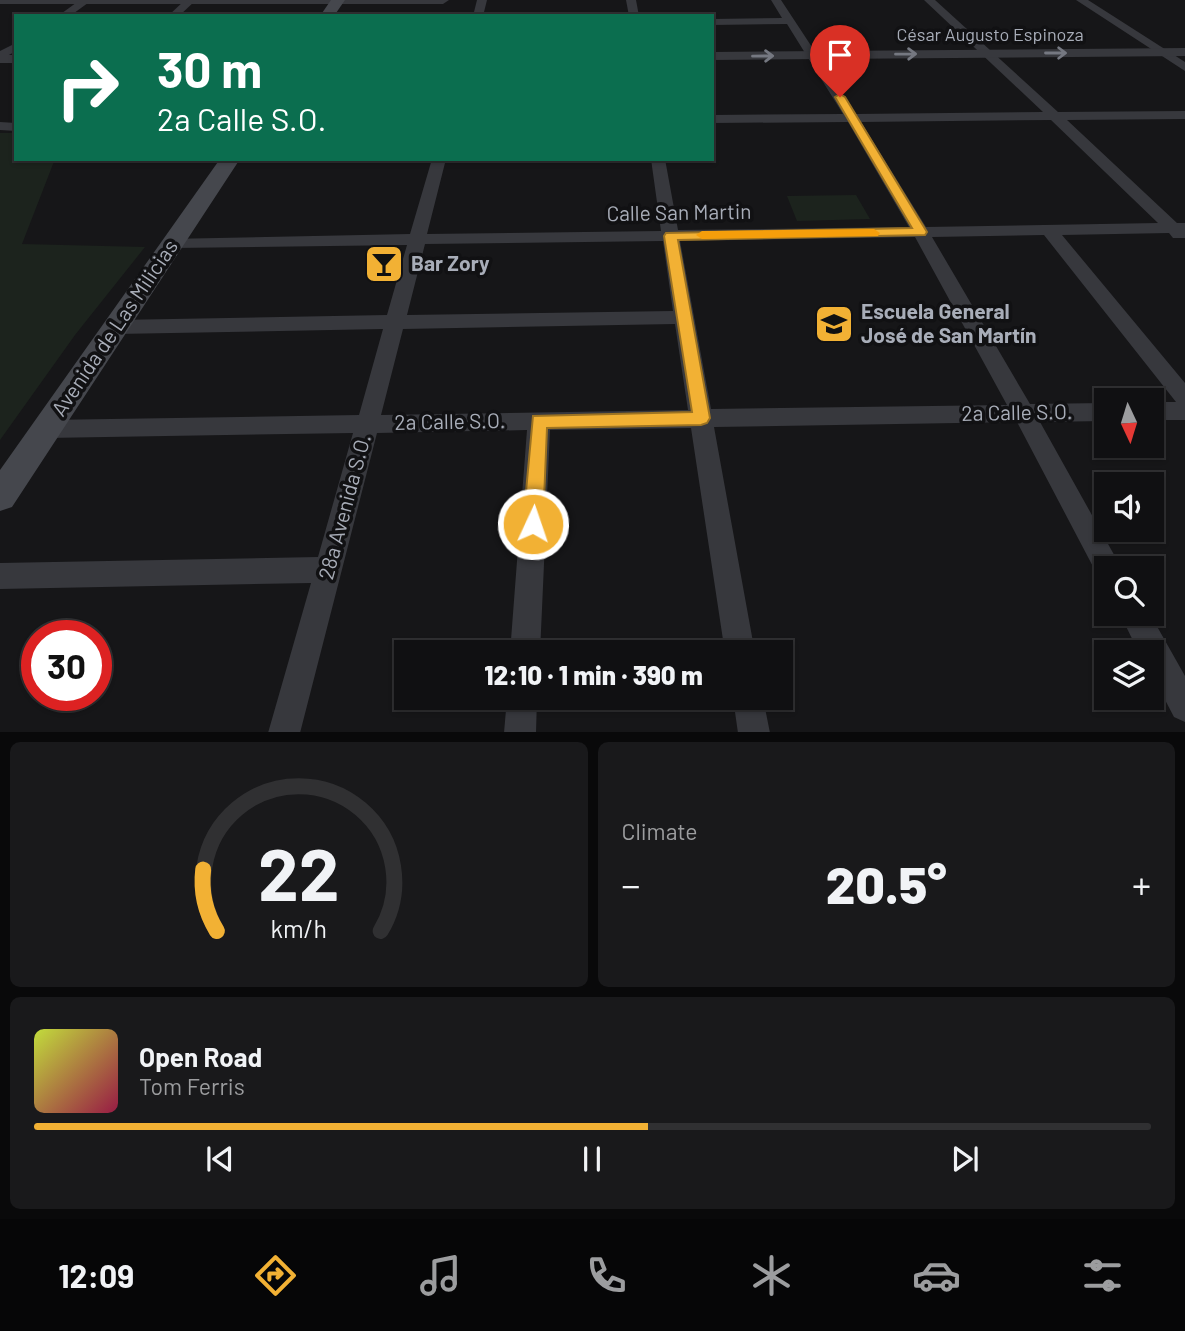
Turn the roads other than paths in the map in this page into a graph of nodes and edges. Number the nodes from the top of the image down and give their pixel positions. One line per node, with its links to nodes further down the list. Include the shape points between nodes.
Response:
1 (0, 0): 2 (street)
2 (86, 0): 7 (street); 9 (street)
3 (443, 0): 8 (street)
4 (776, 0): 11 (street)
5 (929, 0): 15 (street)
6 (1081, 0): 14 (street)
7 (190, 1): 8 (street); 10 (street)
8 (338, 1)
9 (66, 14)
10 (175, 14)
11 (791, 21): 12 (street); 16 (street)
12 (714, 22)
13 (1185, 52): 14 (street, César Augusto Espinoza)
14 (1163, 53): 15 (street, César Augusto Espinoza, one-way to 14); 18 (street)
15 (987, 54): 16 (street, César Augusto Espinoza, one-way to 15); 20 (street)
16 (814, 55): 17 (street, César Augusto Espinoza, one-way to 16); 21 (street)
17 (714, 56)
18 (1185, 67)
19 (1185, 115): 20 (street)
20 (1055, 116): 21 (street); 28 (street)
21 (853, 117): 22 (street); 27 (street)
22 (714, 119)
23 (229, 161): 31 (main road, Avenida de Las Milicias)
24 (438, 161): 30 (street, 28a Avenida S.O.)
25 (658, 161): 29 (street)
26 (1049, 230): 27 (street, Calle San Martin); 28 (street, Calle San Martin); 35 (street)
27 (920, 232): 29 (street, Calle San Martin); 39 (street)
28 (1181, 232)
29 (671, 236): 30 (street, Calle San Martin); 32 (street)
30 (418, 240): 31 (street, Calle San Martin); 33 (street, 28a Avenida S.O.)
31 (173, 243): 34 (main road, Avenida de Las Milicias)
32 (684, 317): 33 (street); 40 (street)
33 (395, 321): 34 (street); 42 (street, 28a Avenida S.O.)
34 (116, 327): 43 (main road, Avenida de Las Milicias)
35 (1185, 398)
36 (1164, 411): 37 (street)
37 (1185, 411)
38 (1094, 412): 39 (street, 2a Calle S.O.)
39 (1023, 413): 40 (street, 2a Calle S.O.); 45 (street)
40 (701, 418): 41 (street, 2a Calle S.O.); 50 (street)
41 (539, 421): 42 (street, 2a Calle S.O.); 49 (street)
42 (367, 424): 43 (street, 2a Calle S.O.); 46 (street, 28a Avenida S.O.)
43 (46, 429): 44 (main road, Avenida de Las Milicias)
44 (0, 496)
45 (1102, 556)
46 (328, 570): 47 (street); 54 (street, 28a Avenida S.O.)
47 (0, 576)
48 (1141, 626): 51 (street)
49 (526, 640)
50 (738, 640)
51 (1185, 706)
52 (521, 710): 55 (street)
53 (750, 710): 56 (street)
54 (284, 732)
55 (520, 732)
56 (754, 732)

